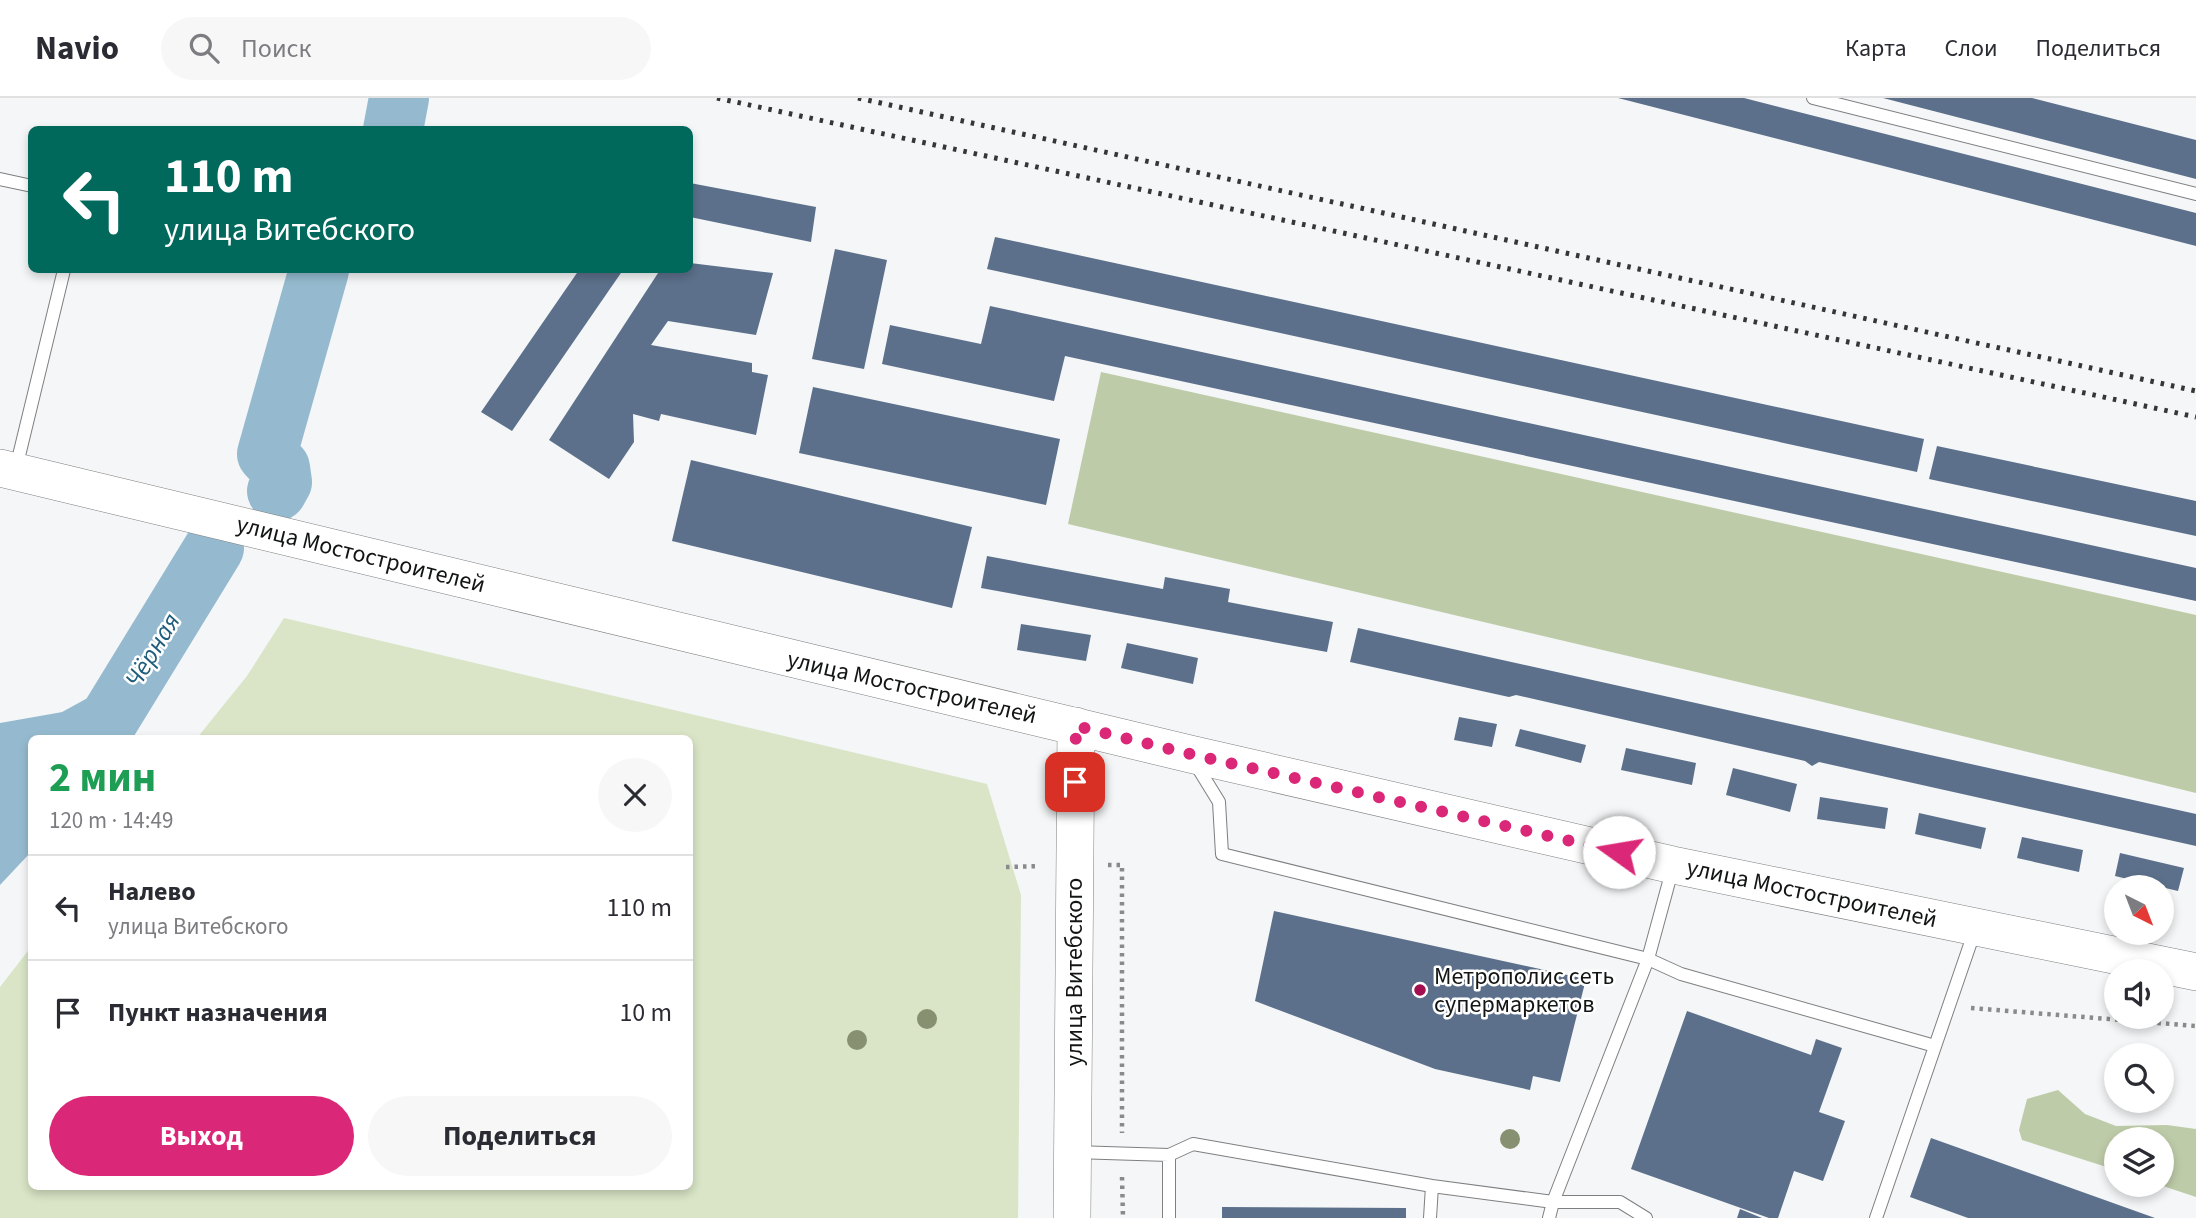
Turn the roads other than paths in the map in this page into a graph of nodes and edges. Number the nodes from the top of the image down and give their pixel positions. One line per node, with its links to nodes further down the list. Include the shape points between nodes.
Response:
1 (1813, 98): 4 (lane)
2 (0, 179): 3 (lane)
3 (28, 185)
4 (2196, 194)
5 (63, 273): 6 (lane)
6 (8, 470): 7 (main road, улица Мостостроителей)
7 (1076, 726): 8 (main road, улица Мостостроителей); 14 (main road, улица Витебского)
8 (1190, 754): 9 (main road, улица Мостостроителей); 11 (lane, via 1219,802 1222,854)
9 (1673, 865): 10 (main road, улица Мостостроителей); 11 (lane)
10 (1976, 927): 12 (main road, улица Мостостроителей); 13 (lane)
11 (1648, 959): 13 (lane, via 1681,974); 17 (lane)
12 (2196, 972)
13 (1935, 1046): 23 (lane)
14 (1073, 1152): 15 (lane); 18 (main road, улица Витебского)
15 (1169, 1155): 16 (lane, via 1193,1144); 19 (lane)
16 (1432, 1186): 17 (lane); 20 (lane)
17 (1553, 1202): 21 (lane); 22 (lane, via 1620,1202)
18 (1072, 1218)
19 (1169, 1218)
20 (1430, 1218)
21 (1549, 1218)
22 (1646, 1218)
23 (1876, 1218)

